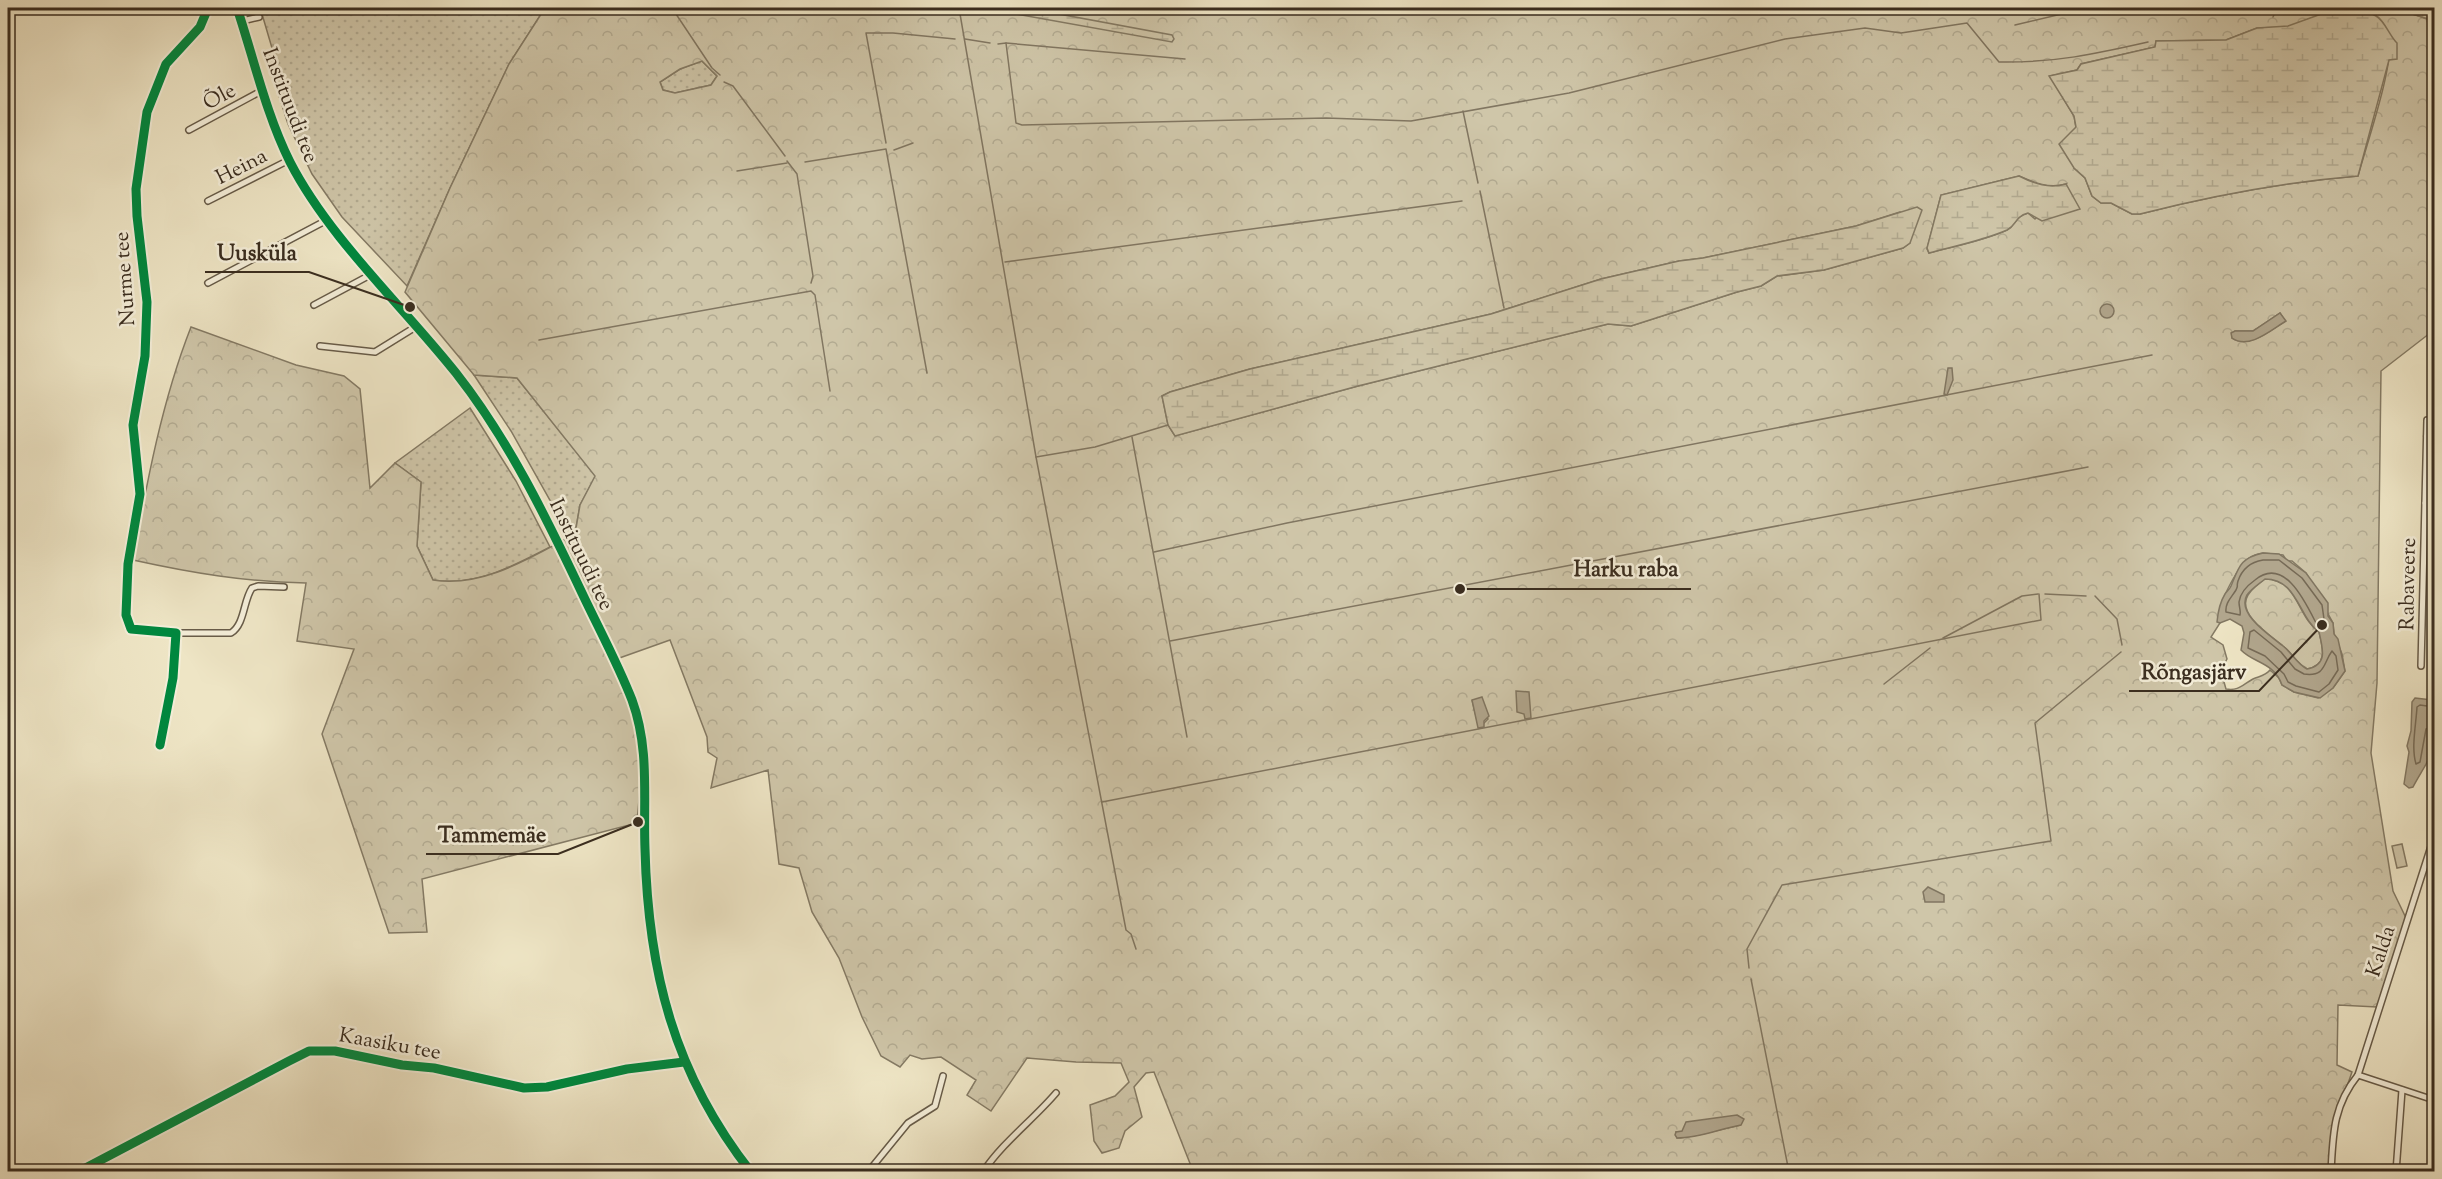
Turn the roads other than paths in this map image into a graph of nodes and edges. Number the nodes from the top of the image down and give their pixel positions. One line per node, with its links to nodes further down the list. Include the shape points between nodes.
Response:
1 (208, 8): 21 (street, Nurme tee, via 200,27 166,64 147,112 136,189 147,302 145,356 133,424 140,494 129,552 126,615 131,629)
2 (237, 8): 4 (street, Instituudi tee)
3 (259, 17): 4 (street)
4 (242, 21): 5 (street, Instituudi tee)
5 (263, 90): 6 (street, Õle); 7 (street, Instituudi tee)
6 (189, 130)
7 (289, 160): 8 (street, Heina); 9 (street, Instituudi tee)
8 (208, 201)
9 (327, 220): 10 (street, Instituudi tee); 11 (street)
10 (372, 274): 12 (street); 13 (street, Instituudi tee)
11 (208, 283)
12 (314, 305)
13 (417, 326): 14 (street, via 375,352); 25 (street, Instituudi tee, via 468,390 515,462 551,528 639,721 645,756 650,929 659,977)
14 (320, 346)
15 (2434, 420): 17 (street, Rabaveere, via 2427,420)
16 (2434, 425): 17 (street)
17 (2427, 436): 18 (street, Rabaveere)
18 (2425, 503): 19 (street); 22 (street, Rabaveere)
19 (2434, 503)
20 (284, 587): 21 (street, via 252,588 236,630 231,633)
21 (176, 633): 23 (street, via 174,678)
22 (2421, 666)
23 (160, 745)
24 (2434, 837): 26 (street, Kalda)
25 (684, 1062): 31 (street, Kaasiku tee, via 524,1088 434,1068 317,1050); 32 (street, Instituudi tee, via 716,1120)
26 (2358, 1075): 28 (street); 35 (street, Kalda, via 2345,1090 2334,1124)
27 (943, 1076): 33 (street, via 935,1106 908,1123)
28 (2402, 1090): 30 (street); 36 (street)
29 (1056, 1093): 34 (street, via 994,1155)
30 (2434, 1100)
31 (78, 1172)
32 (752, 1172)
33 (868, 1172)
34 (983, 1172)
35 (2331, 1172)
36 (2396, 1172)

